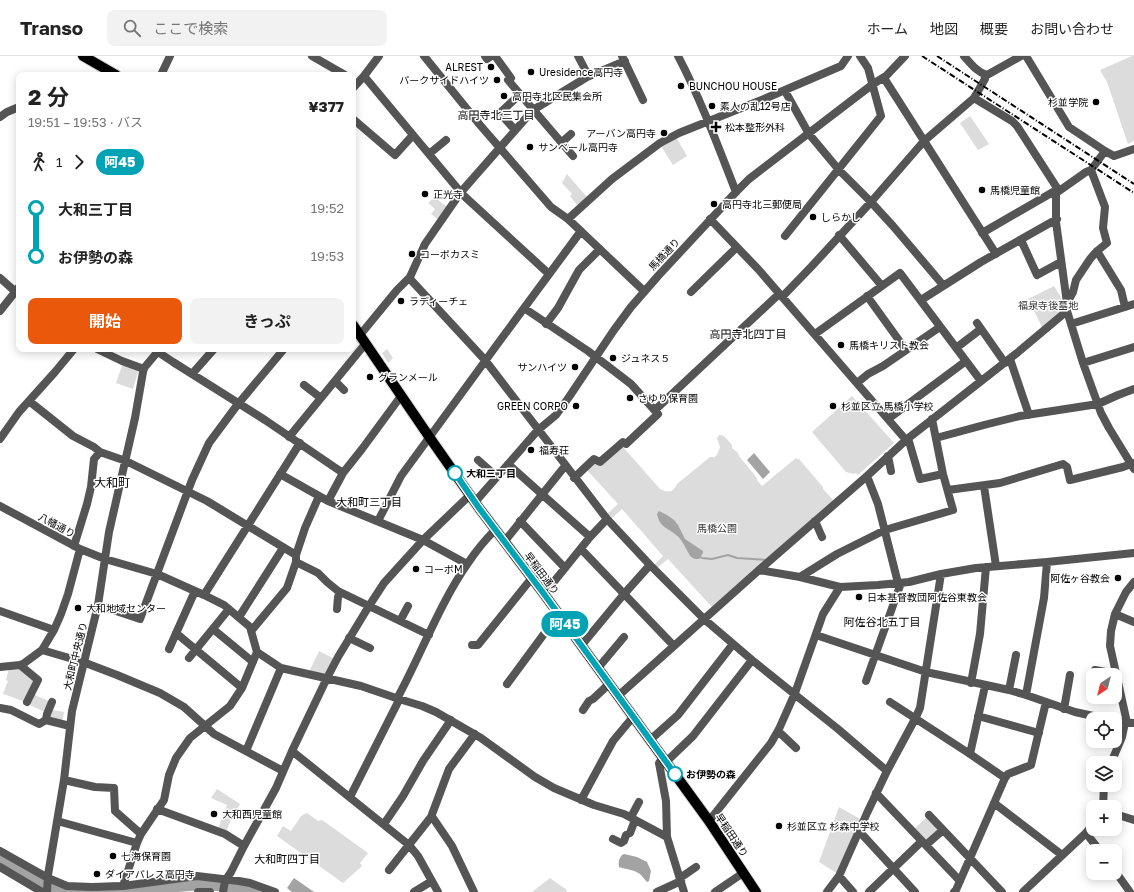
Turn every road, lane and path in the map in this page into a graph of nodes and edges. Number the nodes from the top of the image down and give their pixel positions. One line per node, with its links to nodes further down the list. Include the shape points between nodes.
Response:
1 (83, 56): 17 (main road)
2 (170, 56): 20 (street)
3 (312, 56): 21 (street)
4 (379, 56): 25 (street)
5 (424, 56): 43 (street)
6 (485, 56): 7 (street, via 487,59)
7 (491, 56)
8 (495, 56): 28 (street, via 511,78 508,80)
9 (578, 56): 23 (street)
10 (678, 56): 35 (street)
11 (848, 56): 27 (street, via 842,66)
12 (860, 56): 26 (street, via 868,68)
13 (905, 56): 24 (street, 馬橋通り)
14 (964, 56): 22 (street, via 973,67)
15 (1021, 56): 22 (street, via 987,75)
16 (1026, 56): 45 (street, via 1069,127)
17 (94, 59): 19 (main road)
18 (623, 59): 23 (street); 30 (street)
19 (112, 72)
20 (162, 72)
21 (340, 72)
22 (984, 74): 29 (street, via 985,79)
23 (588, 77): 32 (street)
24 (884, 78): 26 (street, 馬橋通り); 41 (street)
25 (357, 82): 39 (street)
26 (873, 84): 38 (street, 馬橋通り); 48 (street, via 882,116)
27 (785, 91): 35 (street); 38 (street)
28 (520, 94): 32 (street); 36 (street, via 500,113)
29 (974, 98): 41 (street); 50 (street, via 1017,126)
30 (643, 100)
31 (16, 108): 33 (street)
32 (533, 110): 36 (street); 42 (street)
33 (0, 118)
34 (356, 122): 39 (street, via 395,155)
35 (708, 122): 52 (street); 54 (street, via 660,143 612,179)
36 (515, 130): 43 (street)
37 (572, 134): 42 (street)
38 (809, 134): 48 (street); 52 (street, 馬橋通り, via 749,178)
39 (413, 135): 46 (street)
40 (446, 140): 46 (street)
41 (924, 141): 53 (street); 58 (street)
42 (561, 143): 47 (street)
43 (499, 147): 51 (street); 54 (street, via 551,207)
44 (1134, 149): 45 (street, via 1114,156)
45 (1105, 151): 49 (street)
46 (429, 154): 51 (street)
47 (572, 156)
48 (839, 170): 53 (street); 59 (street)
49 (1091, 170): 50 (street); 64 (street, via 1105,207 1103,228 1107,243)
50 (1057, 191): 56 (street); 58 (street)
51 (460, 192): 67 (street); 68 (street, via 425,244)
52 (736, 192): 55 (street, 馬橋通り)
53 (871, 202): 60 (street); 70 (street)
54 (568, 219): 57 (street)
55 (710, 219): 62 (street); 73 (street, 馬橋通り)
56 (1057, 219): 61 (street); 66 (street)
57 (581, 231): 63 (street); 67 (street)
58 (982, 233): 65 (street)
59 (786, 236)
60 (839, 236): 71 (street); 76 (street)
61 (1021, 240): 65 (street); 66 (street, via 1037,275)
62 (737, 247): 74 (street); 76 (street)
63 (600, 249): 73 (street); 84 (street, via 579,270)
64 (1097, 251): 80 (street, via 1076,280); 81 (street, via 1121,290)
65 (996, 254): 70 (street)
66 (1061, 262): 80 (street)
67 (548, 274): 82 (street)
68 (410, 277): 89 (street, via 397,290); 102 (street)
69 (0, 278): 72 (street)
70 (943, 285): 78 (street)
71 (882, 286): 77 (street); 78 (street, via 900,273)
72 (16, 290)
73 (644, 291): 101 (street, 馬橋通り)
74 (691, 292)
75 (16, 293): 83 (street)
76 (781, 295): 88 (street); 119 (street)
77 (867, 296): 88 (street); 93 (street)
78 (920, 300): 86 (street)
79 (1134, 304): 81 (street)
80 (1067, 307): 85 (street); 104 (street)
81 (1125, 307): 85 (street)
82 (524, 308): 84 (street); 102 (street)
83 (0, 311)
84 (546, 324): 101 (street)
85 (1071, 324): 105 (street)
86 (940, 327): 91 (street); 93 (street)
87 (356, 329): 89 (main road, 早稲田通り)
88 (815, 334): 110 (street)
89 (363, 339): 92 (street); 114 (main road, 早稲田通り)
90 (1134, 347): 105 (street)
91 (956, 348): 103 (street); 104 (street, via 979,326)
92 (356, 350)
93 (906, 350): 110 (street)
94 (72, 352): 116 (street)
95 (103, 352): 106 (street)
96 (157, 352): 106 (street, 大和町中央通り)
97 (161, 352): 107 (street)
98 (211, 352): 107 (street)
99 (281, 352): 117 (street)
100 (354, 352): 108 (street)
101 (596, 357): 119 (street, via 631,384); 123 (street, 馬橋通り, via 556,415)
102 (485, 360): 123 (street); 125 (street)
103 (966, 361): 109 (street); 121 (street)
104 (1008, 361): 109 (street); 120 (street)
105 (1083, 362): 118 (street)
106 (144, 369): 133 (street, 大和町中央通り)
107 (192, 374): 117 (street)
108 (335, 381): 112 (street); 115 (street)
109 (981, 381): 122 (street)
110 (857, 383): 121 (street)
111 (304, 385): 115 (street)
112 (344, 390)
113 (1134, 390): 118 (street)
114 (401, 396): 125 (main road, 早稲田通り); 138 (street)
115 (321, 398): 124 (street)
116 (29, 401): 127 (street); 130 (street, via 73,436)
117 (238, 404): 124 (street); 146 (street, via 210,442)
118 (1098, 404): 120 (street); 135 (street, via 1109,428)
119 (654, 410): 143 (street, via 658,414 626,444 623,442 600,462 594,459)
120 (1029, 415): 126 (street)
121 (888, 419): 128 (street)
122 (932, 419): 126 (street); 128 (street)
123 (538, 430): 134 (street, 馬橋通り); 136 (street)
124 (289, 437): 129 (street)
125 (430, 438): 149 (main road, 早稲田通り); 153 (street, via 401,476)
126 (936, 438): 140 (street)
127 (0, 439)
128 (907, 439): 131 (street); 140 (street, via 920,479)
129 (300, 443): 138 (street); 139 (street)
130 (100, 452): 133 (street); 163 (street, via 94,459 91,487)
131 (888, 456): 137 (street); 142 (street)
132 (478, 460): 141 (street)
133 (126, 461): 146 (street); 167 (street, 大和町中央通り)
134 (508, 464): 141 (street, 馬橋通り); 147 (street)
135 (1133, 465): 144 (street, via 1070,480 1067,467 1063,464)
136 (565, 466): 143 (street); 147 (street)
137 (891, 471)
138 (343, 473): 150 (street)
139 (280, 474): 148 (street); 156 (street)
140 (943, 474): 145 (street)
141 (497, 476): 149 (street, 馬橋通り)
142 (867, 476): 155 (street); 158 (street)
143 (574, 478): 152 (street)
144 (984, 486): 145 (street); 172 (street)
145 (948, 490): 158 (street, via 953,510)
146 (188, 492): 156 (street); 176 (street)
147 (542, 494): 154 (street); 159 (street)
148 (319, 496): 150 (street); 168 (street, via 305,528)
149 (473, 499): 157 (main road, 早稲田通り); 161 (street, 馬橋通り)
150 (328, 501): 153 (street)
151 (0, 506): 163 (street, 八幡通り)
152 (607, 520): 159 (street); 171 (street)
153 (378, 521): 161 (street)
154 (520, 521): 162 (street); 174 (street)
155 (816, 521): 160 (street); 175 (street)
156 (248, 525): 164 (street); 187 (street)
157 (495, 530): 162 (main road, 早稲田通り); 170 (street)
158 (885, 530): 178 (street, via 837,554); 181 (street)
159 (590, 537): 165 (street)
160 (822, 537)
161 (423, 540): 170 (street); 189 (street, 馬橋通り, via 384,583)
162 (504, 542): 179 (main road, 早稲田通り)
163 (77, 548): 167 (street, 八幡通り); 201 (street, via 68,594)
164 (283, 548): 168 (street); 196 (street)
165 (580, 549): 174 (street); 186 (street)
166 (1134, 553): 169 (street)
167 (105, 559): 176 (street, 八幡通り); 188 (street, 大和町中央通り)
168 (296, 559): 184 (street); 202 (street, via 287,588)
169 (1047, 562): 172 (street); 239 (street, via 1044,598)
170 (467, 564): 204 (street)
171 (650, 565): 186 (street); 197 (street)
172 (996, 566): 173 (street)
173 (986, 567): 177 (street); 232 (street, via 980,634)
174 (565, 568): 185 (street)
175 (759, 570): 178 (street); 197 (street)
176 (157, 574): 183 (street, 八幡通り); 188 (street, via 140,619)
177 (941, 574): 181 (street); 228 (street)
178 (800, 577): 182 (street)
179 (531, 578): 185 (main road, 早稲田通り); 209 (street, via 478,645)
180 (1134, 582): 194 (street)
181 (900, 583): 182 (street); 217 (street)
182 (840, 586): 205 (street, via 823,614)
183 (195, 591): 187 (street, 八幡通り); 203 (street)
184 (340, 592): 189 (street); 192 (street)
185 (544, 594): 195 (main road, 早稲田通り)
186 (624, 594): 210 (street); 211 (street)
187 (204, 595): 191 (street, 八幡通り)
188 (98, 605): 221 (street, 大和町中央通り)
189 (369, 606): 198 (street); 207 (street, 馬橋通り)
190 (408, 606): 198 (street)
191 (229, 609): 196 (street, 八幡通り); 200 (street)
192 (337, 609)
193 (0, 611): 201 (street)
194 (1115, 614): 199 (street); 227 (street, via 1110,646)
195 (558, 615): 210 (main road, 早稲田通り); 233 (street)
196 (239, 617): 202 (street, 八幡通り)
197 (704, 619): 208 (street); 211 (street)
198 (400, 621): 204 (street)
199 (1134, 622)
200 (213, 629): 214 (street); 222 (street)
201 (54, 630): 215 (street)
202 (252, 630): 216 (street)
203 (176, 633): 213 (street); 214 (street)
204 (429, 635): 241 (street)
205 (816, 635): 217 (street); 238 (street)
206 (624, 637): 226 (street)
207 (349, 638): 212 (street); 230 (street, 馬橋通り)
208 (733, 644): 220 (street); 264 (street, via 678,715)
209 (472, 645)
210 (581, 646): 226 (main road, 早稲田通り)
211 (674, 646): 240 (street)
212 (370, 648)
213 (169, 649)
214 (196, 649): 219 (street); 236 (street)
215 (42, 650): 221 (street); 223 (street)
216 (258, 652): 222 (street); 225 (street)
217 (875, 655): 228 (street); 231 (street)
218 (1016, 655): 237 (street)
219 (189, 658)
220 (752, 660): 238 (street); 270 (street, via 693,736)
221 (83, 662): 259 (street, 大和町中央通り); 260 (street, via 160,693 184,708)
222 (253, 662): 236 (street)
223 (20, 665): 224 (street); 243 (street, via 38,680)
224 (0, 667)
225 (281, 668): 230 (street); 266 (street)
226 (598, 668): 234 (main road, 早稲田通り)
227 (1115, 668)
228 (926, 672): 232 (street); 253 (street, via 922,700)
229 (1070, 675): 248 (street)
230 (327, 678): 241 (street); 267 (street, 馬橋通り)
231 (866, 681)
232 (971, 683): 235 (street)
233 (507, 684)
234 (609, 684): 240 (main road, 早稲田通り); 249 (street, via 589,701)
235 (985, 686): 237 (street); 251 (street)
236 (242, 688): 260 (street, via 230,706)
237 (1009, 690): 239 (street)
238 (795, 693): 261 (street); 272 (street)
239 (1026, 695): 246 (street)
240 (618, 696): 252 (main road, 早稲田通り)
241 (399, 699): 255 (street, via 422,706); 276 (street)
242 (1122, 700): 257 (street)
243 (27, 702)
244 (52, 702): 254 (street)
245 (890, 702): 253 (street)
246 (1046, 702): 248 (street); 262 (street)
247 (0, 708): 254 (street, via 12,710 39,724)
248 (1064, 709): 250 (street)
249 (583, 710)
250 (1086, 715)
251 (978, 716): 262 (street); 268 (street)
252 (633, 717): 264 (main road, 早稲田通り); 277 (street, via 613,741)
253 (915, 719): 268 (street); 272 (street)
254 (46, 720): 259 (street)
255 (451, 720): 263 (street); 288 (street)
256 (1122, 722): 257 (street)
257 (1125, 723): 258 (street); 269 (street)
258 (1134, 723)
259 (70, 726): 274 (street, 大和町中央通り)
260 (205, 726): 266 (street, via 214,734); 280 (street, via 190,738 176,758 168,775 164,800)
261 (778, 731): 265 (street); 287 (street)
262 (1038, 733): 273 (street, via 1031,765 1008,774)
263 (475, 734): 277 (street, via 535,777); 283 (street, via 449,769)
264 (650, 740): 270 (main road, 早稲田通り)
265 (796, 748)
266 (246, 751): 271 (street)
267 (292, 751): 271 (street, 馬橋通り); 276 (street)
268 (970, 754): 273 (street)
269 (1114, 756)
270 (664, 760): 287 (main road, 早稲田通り); 294 (street, via 659,763 666,801)
271 (283, 771): 300 (street, 馬橋通り)
272 (887, 771): 275 (street)
273 (1005, 778): 279 (street)
274 (64, 780): 286 (street, 大和町中央通り); 292 (street, via 95,787 114,788 115,811)
275 (876, 793): 290 (street); 297 (street)
276 (350, 797): 288 (street)
277 (581, 800): 284 (street)
278 (639, 802): 284 (street)
279 (994, 803): 302 (street); 303 (street)
280 (157, 809): 292 (street); 300 (street, via 225,834)
281 (929, 815): 289 (street)
282 (1122, 816): 285 (street)
283 (431, 817): 299 (street); 325 (street, via 452,846)
284 (633, 819): 294 (street); 295 (street, via 630,833 624,841)
285 (1134, 820)
286 (57, 821): 296 (street); 310 (street, 大和町中央通り)
287 (709, 821): 308 (main road, 早稲田通り)
288 (384, 824): 299 (street)
289 (943, 830): 297 (street); 303 (street)
290 (859, 831): 306 (street); 309 (street)
291 (1086, 833): 302 (street)
292 (141, 834): 296 (street)
293 (1088, 836): 298 (street)
294 (667, 837): 311 (street)
295 (613, 840)
296 (137, 843): 316 (street)
297 (924, 843): 306 (street); 315 (street)
298 (1095, 844)
299 (409, 845): 307 (street); 314 (street)
300 (244, 846): 312 (street, 馬橋通り)
301 (0, 851): 310 (street)
302 (1062, 856): 336 (street)
303 (970, 859): 315 (street); 335 (street)
304 (0, 867): 317 (street)
305 (696, 867): 311 (street)
306 (893, 869): 332 (street); 333 (street)
307 (389, 870)
308 (743, 873): 328 (street); 329 (main road, 早稲田通り)
309 (839, 876): 330 (street); 331 (street)
310 (48, 879): 316 (street, via 75,887); 318 (street, 大和町中央通り)
311 (681, 879): 326 (street); 327 (street)
312 (225, 880): 316 (street, via 197,876); 321 (street, 馬橋通り); 322 (street, via 250,883)
313 (1121, 880): 337 (street)
314 (432, 881): 323 (street); 324 (street)
315 (960, 881): 334 (street)
316 (122, 886)
317 (42, 892)
318 (47, 892)
319 (198, 892): 320 (street)
320 (210, 892)
321 (223, 892)
322 (274, 892)
323 (414, 892)
324 (438, 892)
325 (474, 892)
326 (657, 892)
327 (684, 892)
328 (715, 892)
329 (756, 892)
330 (827, 892)
331 (853, 892)
332 (869, 892)
333 (915, 892)
334 (954, 892)
335 (1002, 892)
336 (1023, 892)
337 (1130, 892)

